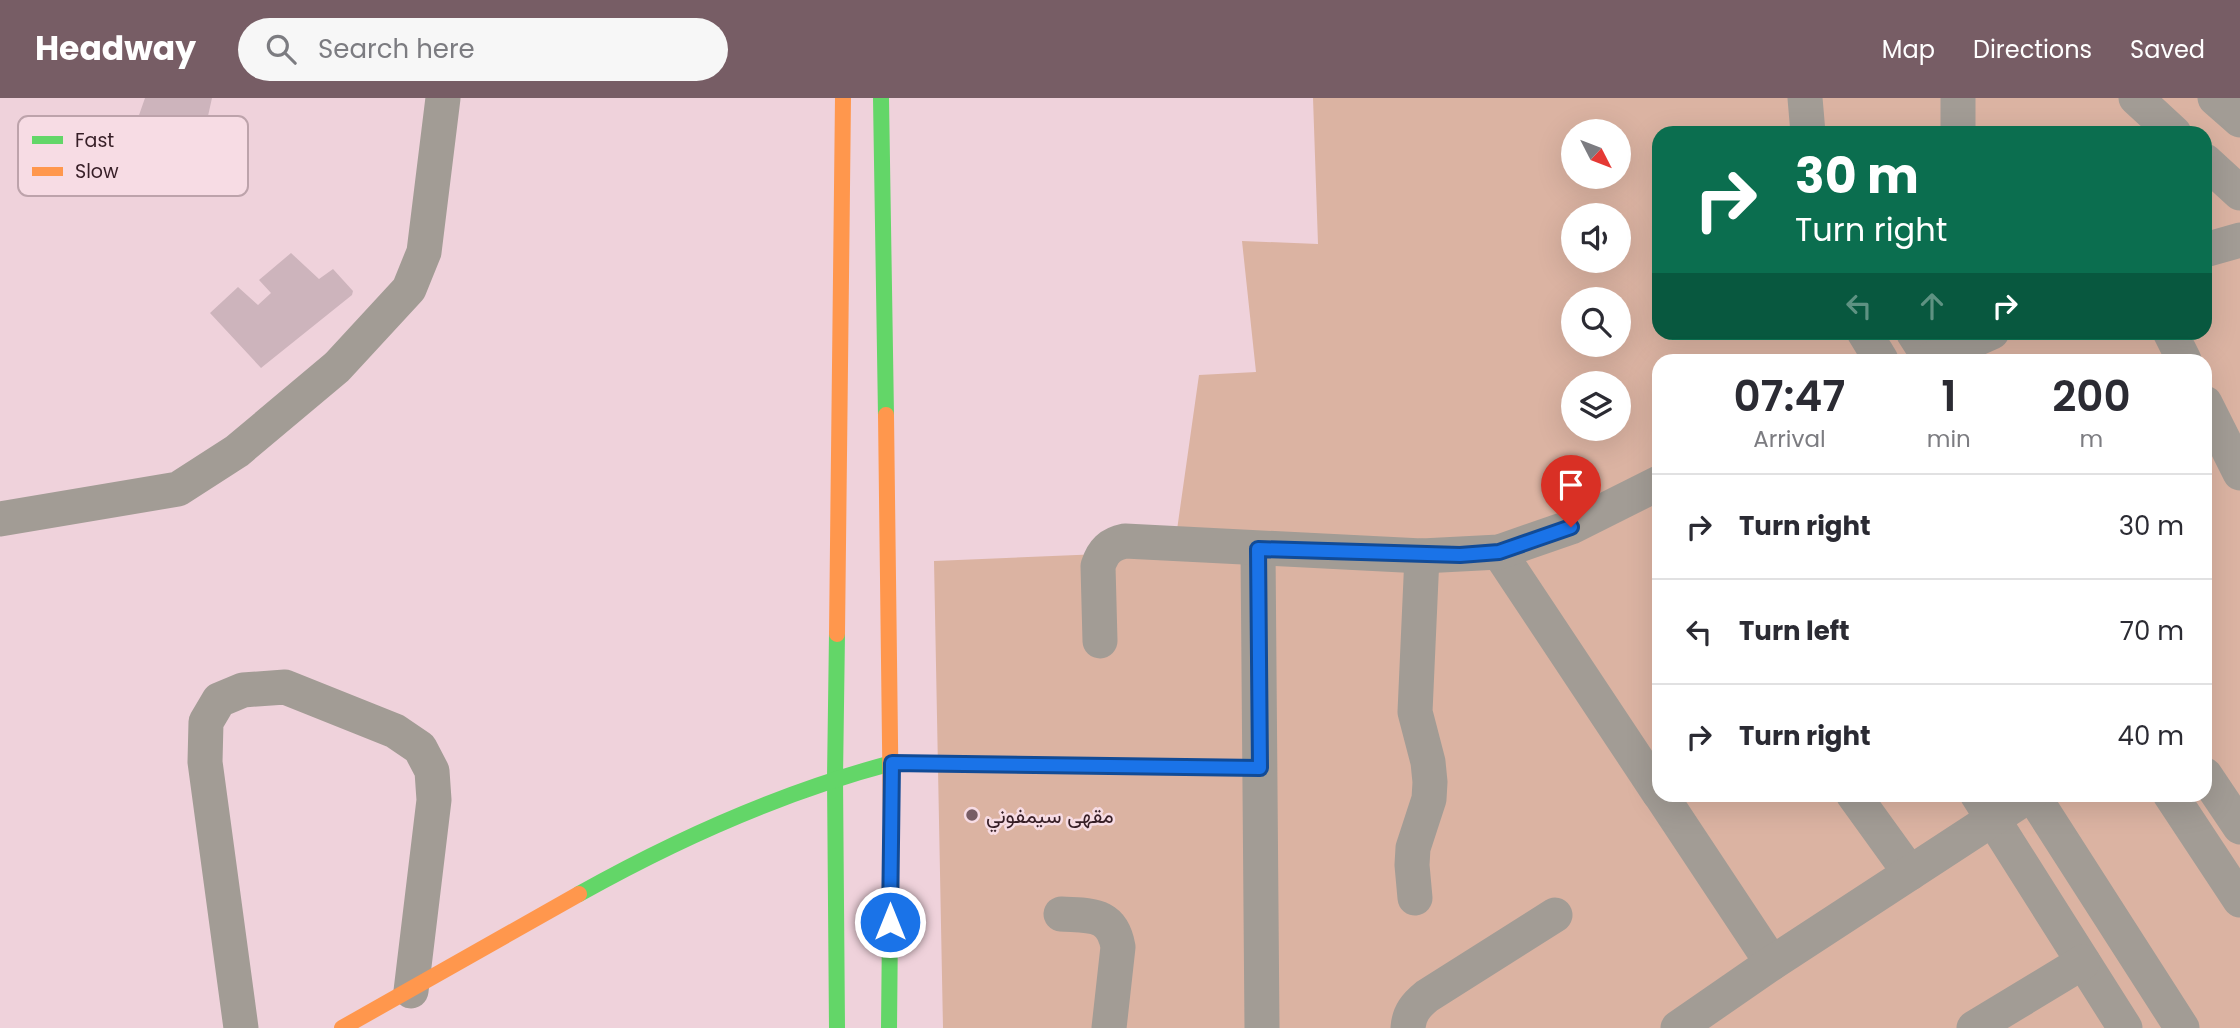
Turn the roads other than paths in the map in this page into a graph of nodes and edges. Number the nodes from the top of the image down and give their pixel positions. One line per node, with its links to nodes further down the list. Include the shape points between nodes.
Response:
1 (443, 98): 21 (street, via 424,252 409,289 338,367 237,451 178,489)
2 (843, 98): 28 (main road)
3 (881, 98): 26 (main road)
4 (1805, 98): 9 (street)
5 (1958, 98): 10 (street)
6 (2136, 98): 11 (street)
7 (2215, 98): 8 (street)
8 (2240, 120)
9 (1807, 126)
10 (1958, 126)
11 (2166, 126)
12 (2212, 167): 13 (street)
13 (2240, 193)
14 (2240, 240): 15 (street)
15 (2212, 248)
16 (1975, 340): 17 (street)
17 (1944, 354)
18 (2212, 417): 19 (street)
19 (2240, 473)
20 (1652, 486): 23 (street, via 1571,527)
21 (0, 519)
22 (1258, 549): 24 (street); 25 (street, via 1115,543 1101,556 1098,566); 27 (street)
23 (1499, 552): 24 (street); 29 (street)
24 (1422, 556): 39 (street, via 1415,712 1430,782 1413,848)
25 (1100, 641)
26 (892, 763): 27 (main road); 28 (main road); 49 (main road)
27 (1260, 768): 51 (street)
28 (835, 778): 45 (main road, via 748,810 633,864); 48 (main road)
29 (1652, 783)
30 (2212, 785): 37 (street)
31 (1664, 802): 44 (street)
32 (1859, 802): 38 (street)
33 (2003, 802): 36 (street)
34 (2036, 802): 56 (street)
35 (2175, 802): 40 (street)
36 (1985, 807): 38 (street); 43 (street)
37 (2240, 827)
38 (1910, 873): 44 (street)
39 (1415, 898)
40 (2240, 900)
41 (1061, 914): 50 (street, via 1095,916 1112,927 1116,936)
42 (1555, 915): 52 (street, via 1427,996 1416,1005)
43 (2083, 962): 54 (street); 55 (street)
44 (1772, 963): 53 (street)
45 (411, 991): 46 (street, via 434,800 432,771 420,748 395,731 285,687 243,690 219,700 206,722 205,762); 47 (main road)
46 (241, 1028)
47 (342, 1028)
48 (837, 1028)
49 (889, 1028)
50 (1109, 1028)
51 (1262, 1028)
52 (1408, 1028)
53 (1678, 1028)
54 (1973, 1028)
55 (2125, 1028)
56 (2182, 1028)

